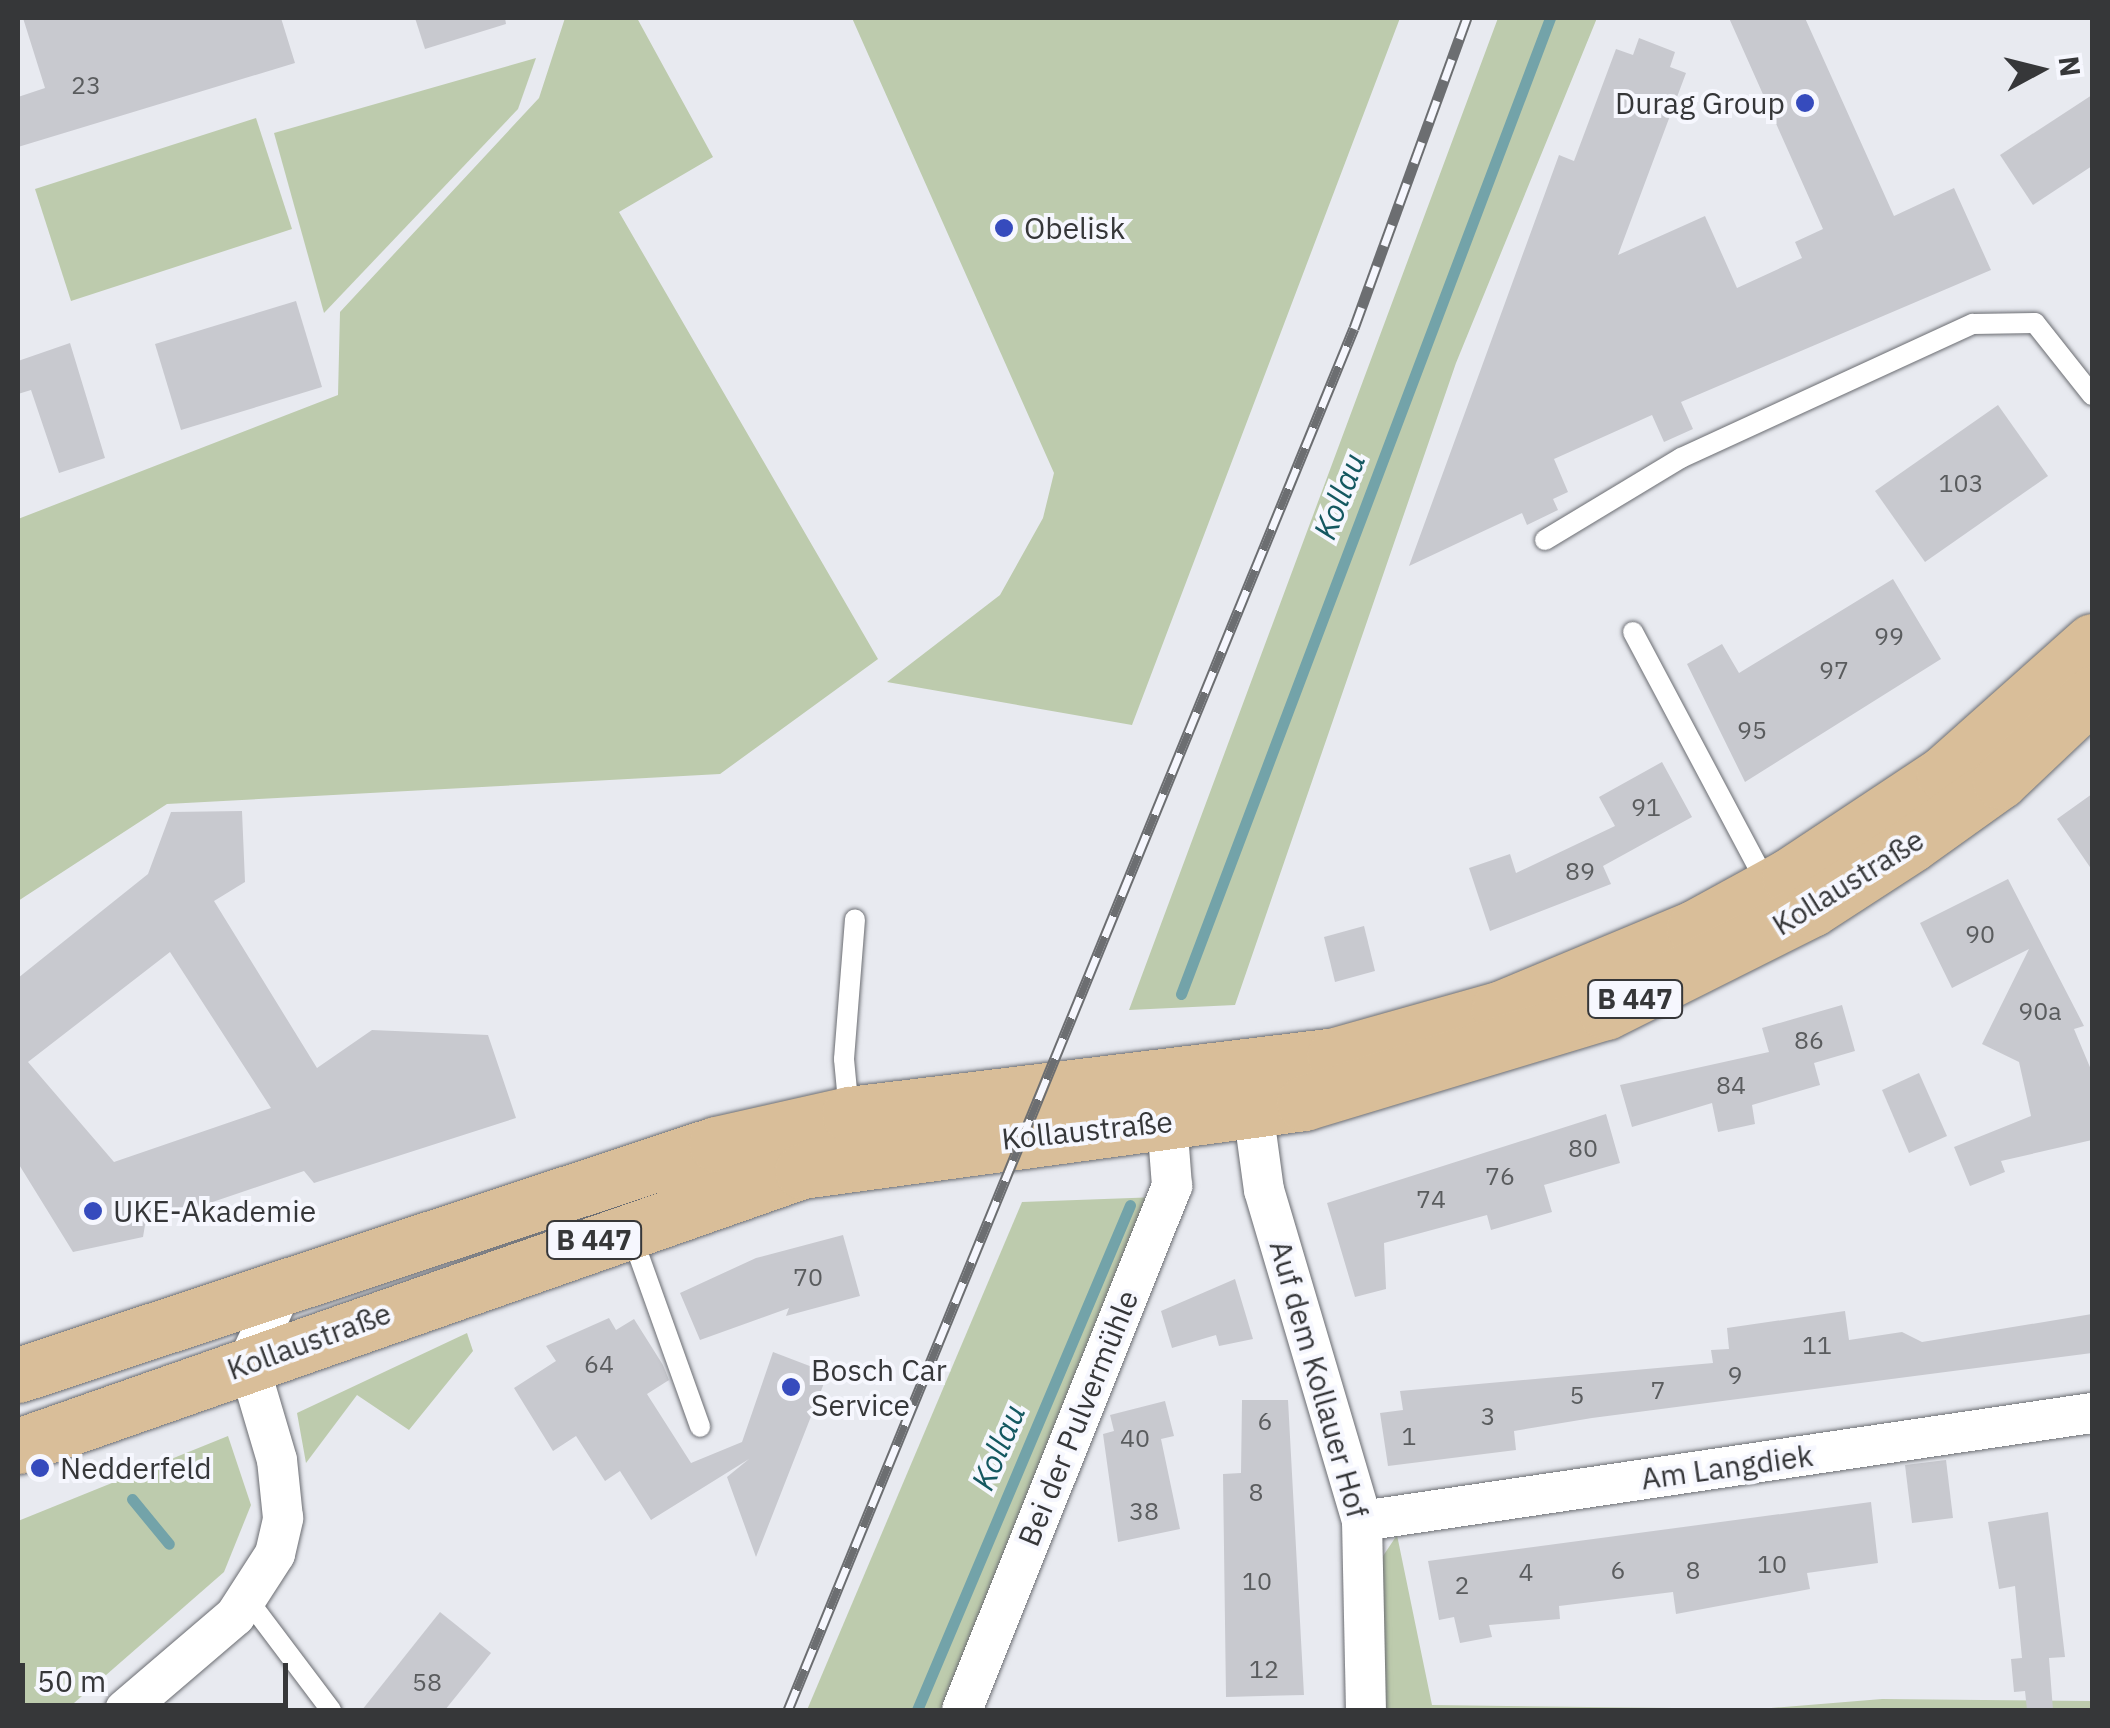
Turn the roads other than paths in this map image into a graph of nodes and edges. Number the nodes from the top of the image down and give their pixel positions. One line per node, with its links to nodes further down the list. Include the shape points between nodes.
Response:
1 (2092, 395): 2 (lane, via 2035,322 1972,324 1681,458)
2 (1545, 540)
3 (1633, 632): 6 (lane)
4 (2092, 641): 6 (main road, Kollaustraße / B 447, via 1944,772)
5 (2092, 694): 8 (main road, Kollaustraße / B 447, via 2000,781 1912,844 1703,968 1514,1044)
6 (1769, 887): 9 (main road, Kollaustraße / B 447, via 1551,989 1335,1055)
7 (855, 920): 9 (lane, via 844,1059)
8 (1253, 1110): 10 (main road, Kollaustraße / B 447); 18 (street, Auf dem Kollauer Hof, via 1264,1190)
9 (849, 1114): 12 (main road, Kollaustraße / B 447, via 716,1144)
10 (1167, 1122): 11 (main road, Kollaustraße / B 447, via 860,1158); 22 (street, Bei der Pulvermühle, via 1172,1186)
11 (629, 1228): 13 (main road, Kollaustraße / B 447); 16 (lane)
12 (283, 1287): 13 (street); 14 (main road, Kollaustraße / B 447)
13 (248, 1362): 17 (main road, Kollaustraße / B 447); 19 (street, via 283,1518 275,1554)
14 (18, 1375)
15 (2092, 1413): 18 (street, Am Langdiek)
16 (700, 1427)
17 (18, 1446)
18 (1362, 1521): 23 (street, Auf dem Kollauer Hof)
19 (248, 1600): 20 (street); 21 (lane)
20 (126, 1710)
21 (332, 1710)
22 (962, 1710)
23 (1366, 1710)

